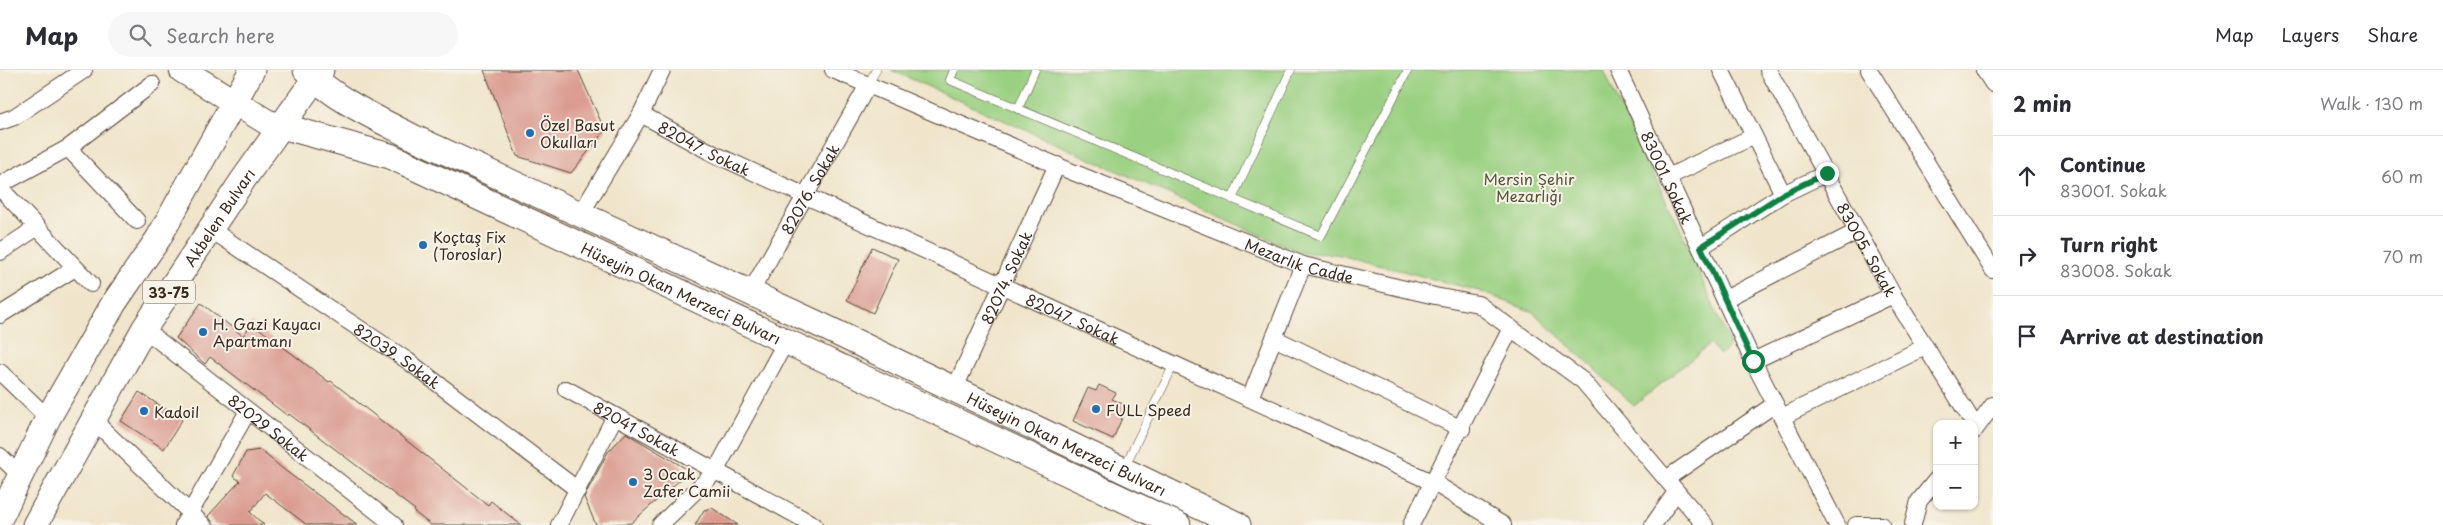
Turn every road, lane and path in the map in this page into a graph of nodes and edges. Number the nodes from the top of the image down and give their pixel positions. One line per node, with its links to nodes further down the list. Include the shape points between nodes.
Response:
1 (84, 70): 23 (street, via 14,117)
2 (182, 70): 20 (main road, Hüseyin Okan Merzeci Bulvarı)
3 (252, 70): 20 (main road, 33-75)
4 (662, 70): 22 (street)
5 (833, 70): 19 (street, Mezarlık Cadde)
6 (876, 70): 19 (lane)
7 (954, 70): 21 (lane, via 950,80)
8 (1035, 70): 21 (lane)
9 (1291, 70): 33 (lane)
10 (1408, 70): 33 (lane, via 1321,236)
11 (1618, 70): 29 (street, 83001. Sokak)
12 (1720, 70): 25 (street)
13 (1768, 70): 28 (street, 83005. Sokak)
14 (1869, 70): 43 (street)
15 (1984, 70): 18 (street)
16 (314, 73): 24 (main road, Akbelen Bulvarı / 33-75); 34 (main road, Hüseyin Okan Merzeci Bulvarı, via 368,114)
17 (152, 84): 26 (street)
18 (1993, 84)
19 (868, 85): 27 (street, Mezarlık Cadde); 31 (street, 82076. Sokak)
20 (234, 101): 24 (main road, Hüseyin Okan Merzeci Bulvarı, via 267,122); 37 (main road, 33-75)
21 (1018, 108): 33 (lane)
22 (641, 114): 31 (street, 82047. Sokak, via 714,154); 34 (street)
23 (0, 122)
24 (284, 125): 36 (main road, Akbelen Bulvarı / 33-75); 53 (main road, Hüseyin Okan Merzeci Bulvarı, via 390,156)
25 (1754, 136): 29 (street); 32 (street)
26 (68, 148): 30 (street); 37 (street)
27 (1057, 165): 41 (street, Mezarlık Cadde); 45 (street, 82074. Sokak)
28 (1827, 173): 32 (street); 38 (street, 83005. Sokak)
29 (1668, 177): 39 (street, 83001. Sokak)
30 (0, 186): 35 (street)
31 (806, 194): 45 (street, 82047. Sokak); 46 (street, 82076. Sokak)
32 (1783, 194): 39 (street)
33 (1232, 199)
34 (580, 214): 46 (main road, Hüseyin Okan Merzeci Bulvarı)
35 (36, 228): 40 (street); 42 (street)
36 (210, 229): 51 (main road, Akbelen Bulvarı / 33-75); 77 (street, 82039. Sokak, via 408,361)
37 (148, 230): 65 (main road, 33-75, via 114,303)
38 (1858, 231): 47 (street, 83005. Sokak); 48 (street)
39 (1701, 247): 48 (street, 83001. Sokak)
40 (0, 252)
41 (1303, 265): 50 (street, Mezarlık Cadde, via 1478,304); 52 (street)
42 (75, 268): 44 (street); 49 (street)
43 (1993, 270)
44 (91, 284)
45 (1002, 287): 56 (street, 82047. Sokak); 59 (street, 82074. Sokak)
46 (750, 293): 59 (main road, Hüseyin Okan Merzeci Bulvarı)
47 (1893, 295): 54 (street, 83005. Sokak); 55 (street)
48 (1725, 300): 55 (street, 83001. Sokak)
49 (0, 315)
50 (1511, 328): 69 (street); 74 (street, Mezarlık Cadde, via 1583,381)
51 (144, 329): 63 (street, 82029 Sokak); 66 (main road, Akbelen Bulvarı / 33-75)
52 (1274, 338): 60 (street); 69 (street)
53 (785, 342): 72 (street); 87 (main road, Hüseyin Okan Merzeci Bulvarı)
54 (1925, 347): 62 (street); 67 (street, 83005. Sokak)
55 (1753, 361): 62 (street, 83001. Sokak)
56 (1174, 364): 60 (street, 82047. Sokak); 71 (lane)
57 (0, 372): 65 (street)
58 (566, 390): 64 (street, 82041 Sokak)
59 (954, 390): 71 (main road, Hüseyin Okan Merzeci Bulvarı)
60 (1250, 398): 75 (street, 82047. Sokak)
61 (1993, 405): 68 (street)
62 (1779, 410): 74 (street); 93 (street, 83001. Sokak)
63 (248, 411): 80 (street); 83 (street, 82029 Sokak)
64 (615, 416): 72 (street, 82041 Sokak); 77 (street)
65 (48, 418): 73 (main road, 33-75)
66 (93, 420): 80 (street); 81 (main road, Akbelen Bulvarı / 33-75)
67 (1971, 420)
68 (1978, 423)
69 (1462, 429): 75 (street)
70 (0, 456): 73 (street)
71 (1123, 470): 88 (main road, Hüseyin Okan Merzeci Bulvarı)
72 (715, 472): 85 (street); 86 (street, 82041 Sokak)
73 (20, 475): 79 (main road, 33-75)
74 (1666, 479): 92 (street, Mezarlık Cadde)
75 (1434, 483): 89 (street); 90 (street, 82047. Sokak)
76 (1933, 484): 96 (street, via 1919,501)
77 (578, 490): 84 (street)
78 (1674, 495): 91 (street)
79 (0, 518)
80 (186, 518): 82 (street)
81 (35, 525)
82 (203, 525)
83 (394, 525)
84 (559, 525)
85 (660, 525)
86 (814, 525)
87 (1178, 525)
88 (1238, 525)
89 (1411, 525)
90 (1503, 525)
91 (1653, 525)
92 (1705, 525)
93 (1837, 525)
94 (1856, 525): 95 (street)
95 (1882, 525)
96 (1912, 525)

